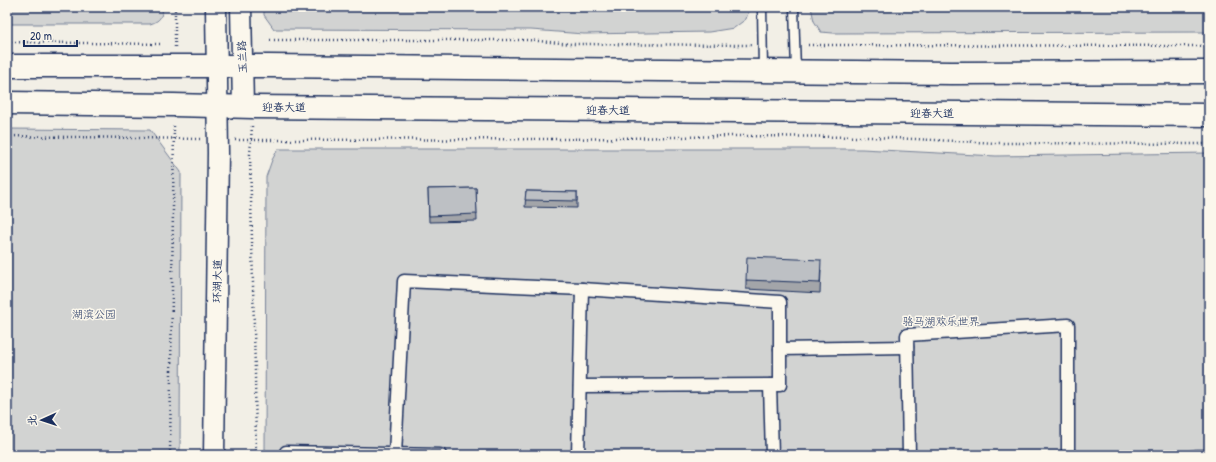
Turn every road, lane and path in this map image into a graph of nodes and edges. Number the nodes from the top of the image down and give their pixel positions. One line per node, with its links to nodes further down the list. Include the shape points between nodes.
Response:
1 (175, 7): 13 (path)
2 (216, 7): 14 (street)
3 (241, 7): 15 (street, 玉兰路)
4 (762, 7): 9 (lane)
5 (794, 7): 10 (lane)
6 (270, 40): 9 (path, via 527,40 572,44)
7 (7, 42): 8 (path)
8 (160, 44)
9 (763, 45): 16 (lane)
10 (796, 45): 11 (path); 17 (lane)
11 (1209, 46)
12 (7, 66): 13 (main road)
13 (174, 66): 14 (main road)
14 (216, 66): 15 (main road); 21 (street)
15 (243, 66): 16 (main road); 22 (street, 玉兰路)
16 (763, 71): 17 (main road)
17 (796, 72): 18 (main road)
18 (1209, 72)
19 (7, 102): 20 (main road, 迎春大道)
20 (174, 104): 21 (main road, 迎春大道); 25 (path)
21 (217, 107): 22 (main road, 迎春大道); 26 (street, 环湖大道)
22 (248, 107): 23 (main road, 迎春大道); 27 (path)
23 (1209, 115)
24 (7, 136): 25 (path)
25 (174, 138): 26 (path); 35 (path)
26 (218, 139): 27 (path); 36 (street, 环湖大道)
27 (251, 140): 28 (path, via 735,136 872,137 997,143); 37 (path)
28 (1209, 144)
29 (582, 289): 31 (street, via 780,302); 33 (street); 34 (street, via 404,281)
30 (907, 347): 31 (street); 42 (street); 43 (street, via 907,335 1068,325)
31 (780, 349): 32 (street, via 780,385)
32 (770, 385): 33 (street); 41 (street)
33 (580, 386): 40 (street)
34 (395, 454): 38 (street, via 286,452); 39 (street)
35 (170, 455)
36 (214, 455)
37 (256, 455)
38 (286, 455)
39 (440, 455)
40 (578, 455)
41 (772, 455)
42 (909, 455)
43 (1068, 455)

